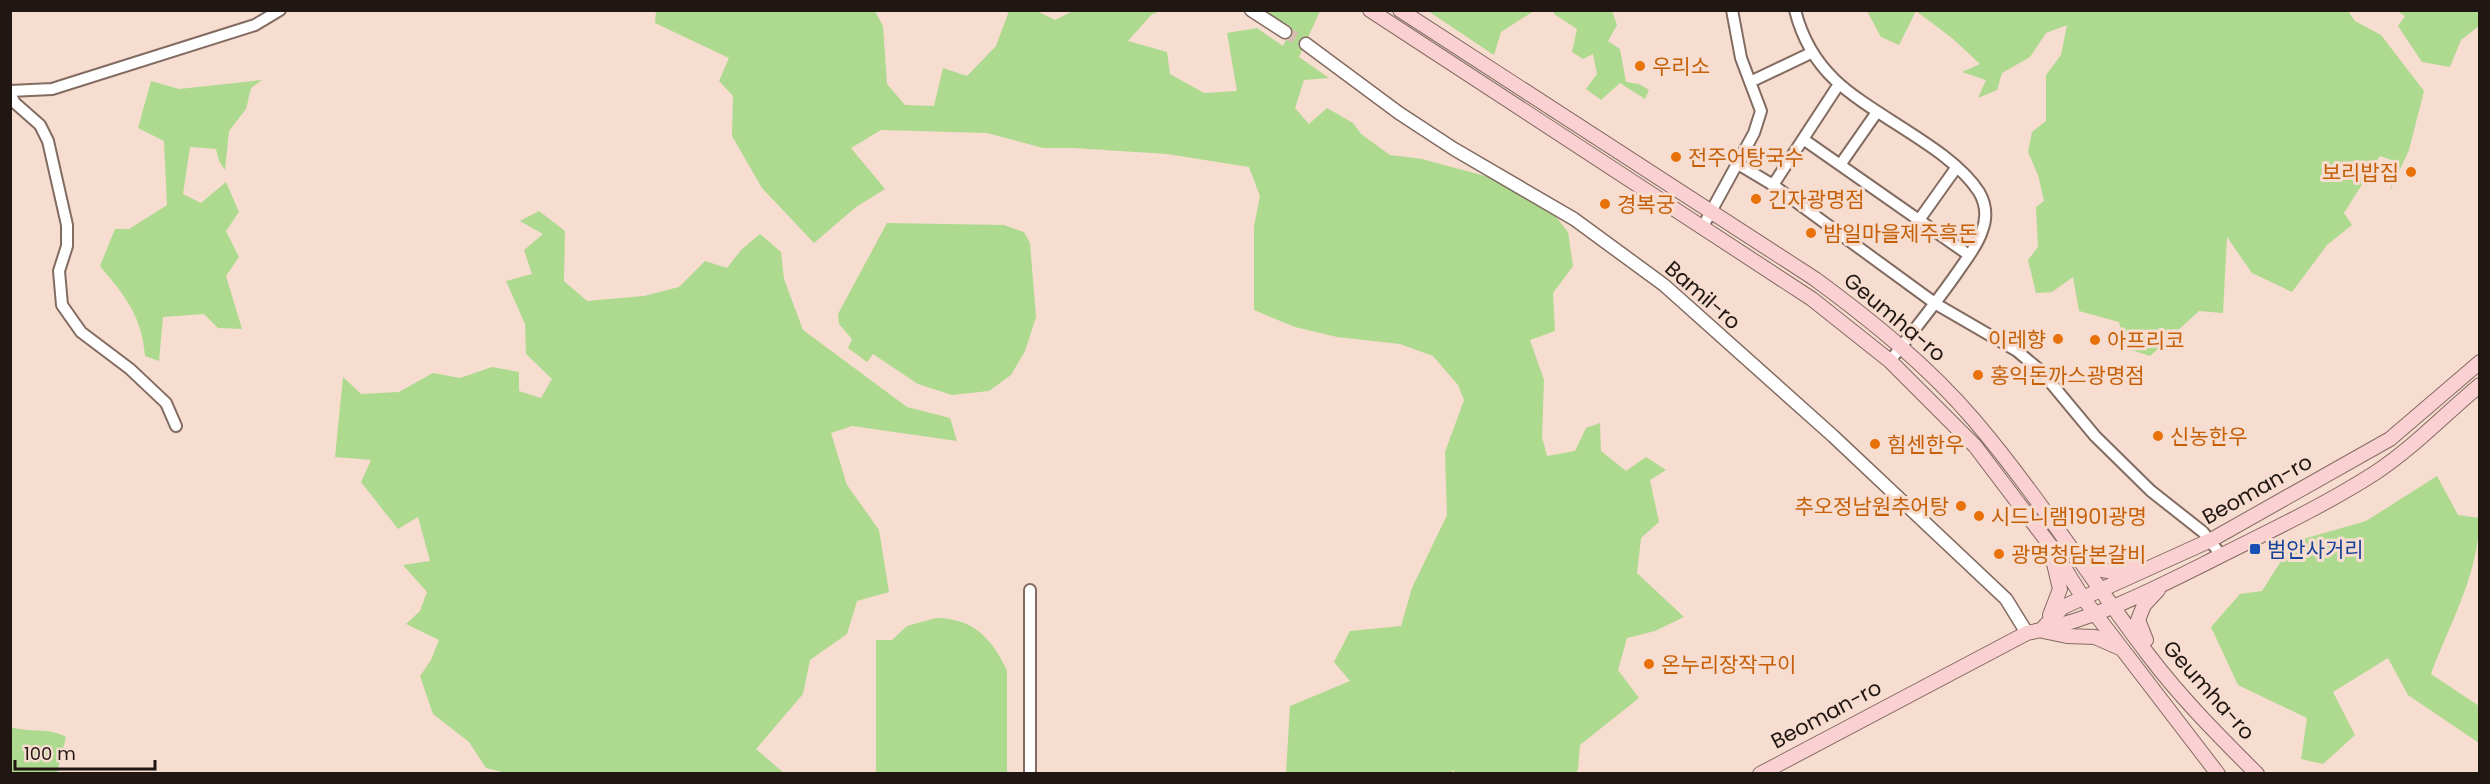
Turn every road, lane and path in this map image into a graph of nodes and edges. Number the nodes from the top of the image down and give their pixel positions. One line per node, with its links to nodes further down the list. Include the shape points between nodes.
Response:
1 (280, 10): 12 (street, via 255,25 52,90)
2 (1251, 10): 7 (street)
3 (1371, 10): 21 (main road, Geumha-ro)
4 (1400, 10): 19 (main road, Geumha-ro)
5 (1732, 10): 10 (street)
6 (1795, 10): 9 (street)
7 (1285, 32)
8 (1306, 44): 40 (street, Bamil-ro, via 1399,113 1574,219 1664,285 1833,436 2006,599)
9 (1811, 53): 10 (street); 11 (street)
10 (1750, 82): 15 (street, via 1761,111 1755,133)
11 (1839, 84): 13 (street); 14 (street)
12 (10, 92): 28 (street, via 15,103 40,125 48,141 67,225 67,246 59,271 62,305 81,332 130,369 166,403)
13 (1877, 112): 16 (street); 17 (street)
14 (1803, 139): 16 (street); 18 (street)
15 (1738, 164): 18 (street); 19 (street)
16 (1840, 165): 20 (street)
17 (1956, 168): 20 (street); 22 (street, via 1979,193 1986,218)
18 (1773, 185): 23 (street)
19 (1712, 213): 21 (street); 24 (main road, Geumha-ro, via 1815,279)
20 (1919, 220): 22 (street)
21 (1702, 228): 25 (main road, Geumha-ro, via 1812,299)
22 (1969, 255): 23 (street)
23 (1936, 304): 24 (street); 29 (street, via 2017,351 2041,371 2096,436 2151,491)
24 (1901, 347): 25 (street); 31 (main road, Geumha-ro, via 1974,420)
25 (1890, 361): 30 (main road, Geumha-ro, via 1975,446)
26 (2480, 362): 29 (main road, Beoman-ro, via 2390,439)
27 (2480, 385): 32 (main road, Beoman-ro, via 2375,473)
28 (176, 426)
29 (2211, 540): 32 (street); 33 (main road, Beoman-ro)
30 (2050, 545): 37 (main road, Geumha-ro); 40 (main road, via 2060,589 2056,604)
31 (2078, 555): 33 (main road, via 2097,569 2109,572); 36 (main road, Geumha-ro)
32 (2221, 555): 34 (main road, Beoman-ro)
33 (2162, 561): 36 (main road, Beoman-ro)
34 (2163, 584): 38 (main road, Beoman-ro); 42 (main road, via 2144,605 2138,620 2148,642)
35 (1030, 590): 43 (street)
36 (2102, 592): 37 (main road, Beoman-ro); 38 (main road, Geumha-ro)
37 (2083, 598): 39 (main road, Geumha-ro); 40 (main road, Beoman-ro, via 2063,607)
38 (2114, 608): 39 (main road, Beoman-ro); 42 (main road, Geumha-ro)
39 (2095, 614): 40 (main road, Beoman-ro); 41 (main road, Geumha-ro)
40 (2034, 631): 41 (main road, via 2095,637); 44 (main road, Beoman-ro)
41 (2125, 651): 45 (main road, Geumha-ro)
42 (2149, 656): 46 (main road, Geumha-ro)
43 (1030, 774)
44 (1760, 774)
45 (2218, 774)
46 (2257, 774)

